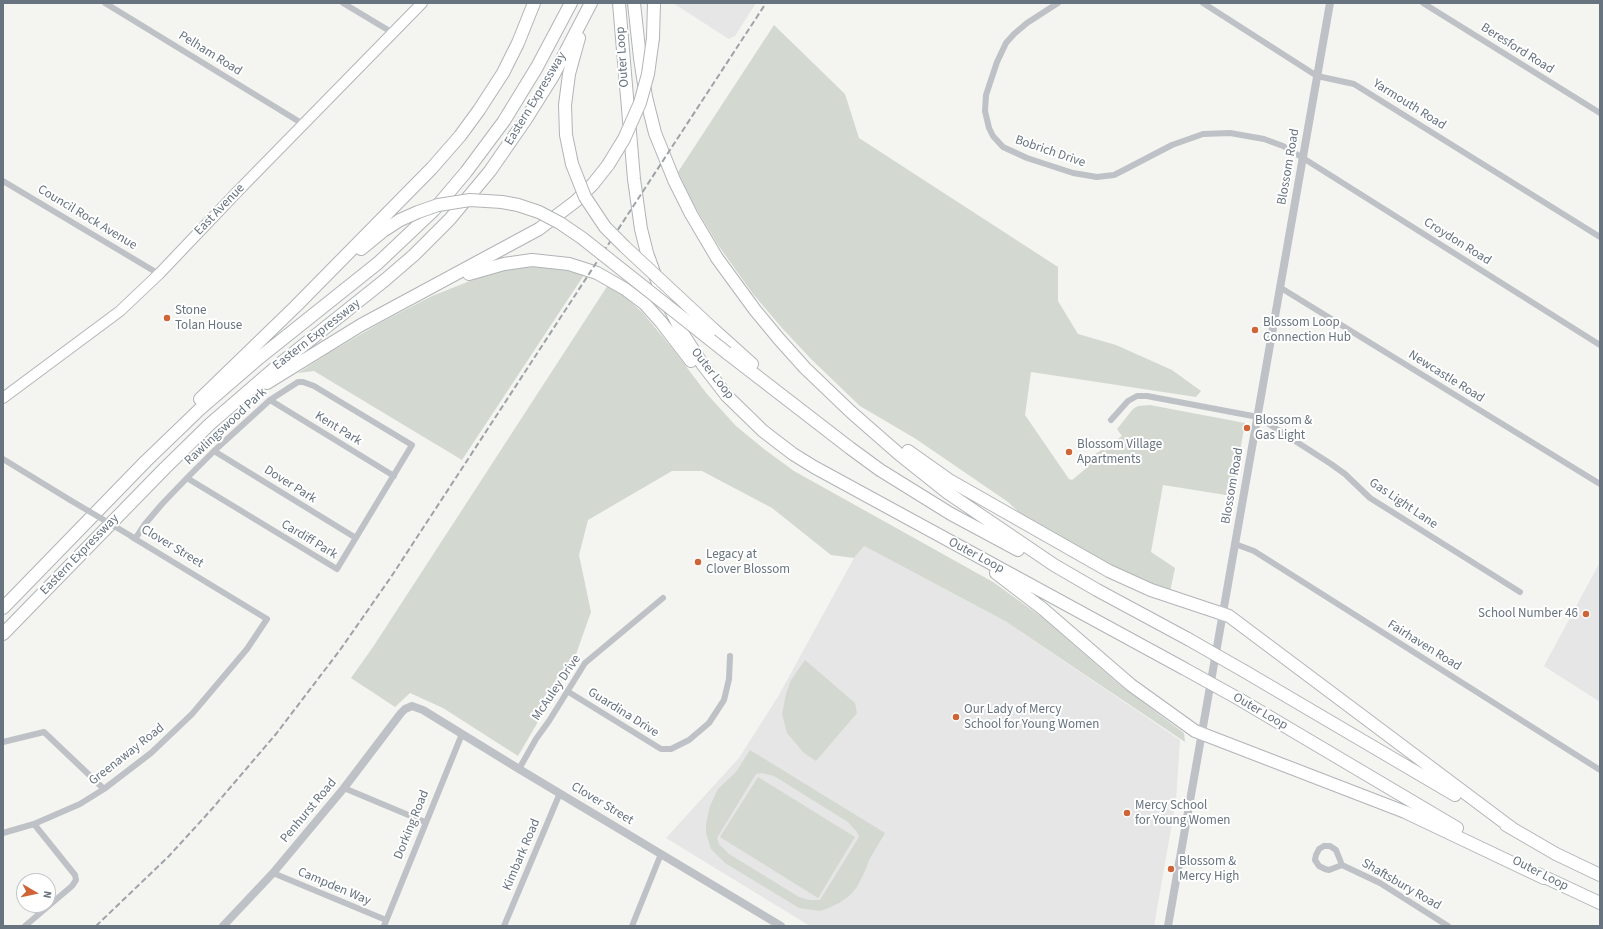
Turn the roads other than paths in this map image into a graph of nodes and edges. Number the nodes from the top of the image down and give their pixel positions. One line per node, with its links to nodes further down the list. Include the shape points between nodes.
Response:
1 (105, 3): 19 (street, Pelham Road)
2 (343, 3): 15 (street)
3 (422, 3): 15 (main road, East Avenue)
4 (534, 3): 26 (highway, via 503,73 466,129 432,168)
5 (571, 3): 39 (highway, Eastern Expressway, via 534,73 504,121 442,201 383,259 230,383)
6 (591, 3): 34 (highway, bridge, via 575,50 566,92 565,130 572,164 585,197 606,227 634,256); 35 (highway, Eastern Expressway, via 550,82 523,125 494,166 450,218 395,272 257,383)
7 (614, 3): 17 (highway)
8 (619, 3): 17 (highway, Outer Loop)
9 (634, 3): 28 (highway, Outer Loop, via 647,103 662,151 679,192 704,237 740,290 780,339)
10 (654, 3): 25 (highway, bridge, via 648,74 638,108 624,139 608,165 585,192 550,221)
11 (1058, 3): 20 (street, Bobrich Drive, via 1026,23 1014,34 1006,43 997,62 986,94 985,112 993,136 1003,147 1073,173 1097,177 1114,175 1180,141 1211,132 1264,138)
12 (1203, 3): 16 (street, Yarmouth Road)
13 (1330, 3): 16 (street, Blossom Road)
14 (1423, 3): 18 (street, Beresford Road)
15 (393, 33): 19 (main road, East Avenue)
16 (1317, 76): 20 (street, Blossom Road); 22 (street, Yarmouth Road, via 1354,84)
17 (626, 91): 31 (highway, Outer Loop, via 639,216 655,277 670,312 696,355)
18 (1600, 113)
19 (303, 124): 23 (main road, East Avenue)
20 (1303, 158): 24 (street, Blossom Road); 27 (street, Croydon Road)
21 (3, 181): 23 (street, Council Rock Avenue)
22 (1600, 237)
23 (159, 274): 29 (main road, East Avenue, via 109,321)
24 (1281, 288): 32 (street, Blossom Road); 42 (street, Newcastle Road)
25 (424, 292): 31 (highway, via 483,269 532,260 555,261 588,269 622,286 645,304 707,379); 35 (highway, via 341,336 283,373)
26 (296, 306): 34 (highway, bridge, via 370,242 400,220 438,205 470,200 507,203 539,212 582,238); 39 (highway, via 210,389)
27 (1600, 345)
28 (823, 385): 49 (highway, Outer Loop, via 884,442 948,493 1042,558); 54 (highway, via 915,457 962,488 1095,564 1130,582)
29 (3, 398)
30 (270, 400): 36 (street, Rawlingswood Park, via 298,382 309,383); 37 (street, Rawlingswood Park); 40 (street, Kent Park)
31 (744, 414): 45 (highway, Outer Loop, via 778,443 814,467)
32 (1258, 417): 33 (street, via 1137,396 1128,401); 46 (street, Blossom Road); 50 (street, Gas Light Lane, via 1345,474 1370,498)
33 (1111, 420)
34 (823, 427): 49 (highway, via 880,470 938,506 977,529)
35 (192, 441): 48 (highway, Eastern Expressway)
36 (412, 446): 40 (street, Cardiff Park)
37 (214, 451): 41 (street, Rawlingswood Park); 44 (street, Dover Park)
38 (3, 458): 43 (street, Clover Street, bridge)
39 (146, 461): 47 (highway, Eastern Expressway)
40 (394, 476): 44 (street, Cardiff Park)
41 (187, 478): 43 (street, Rawlingswood Park); 44 (street, Cardiff Park, via 337,569)
42 (1600, 484)
43 (133, 538): 55 (street, Clover Street)
44 (356, 538)
45 (947, 540): 62 (highway, via 1025,594 1131,685 1188,727); 77 (highway, Outer Loop, bridge, via 1239,699)
46 (1235, 544): 54 (street, Blossom Road); 65 (street, Fairhaven Road, via 1254,552)
47 (58, 552): 51 (highway); 53 (highway, Eastern Expressway)
48 (50, 586): 56 (highway, Eastern Expressway); 57 (highway)
49 (1097, 590): 71 (highway, Outer Loop, bridge, via 1244,671)
50 (1520, 592)
51 (3, 596)
52 (663, 598): 59 (street, McAuley Drive, via 585,662)
53 (3, 608)
54 (1223, 613): 62 (street, Blossom Road); 71 (highway)
55 (267, 619): 67 (street, Greenaway Road, via 247,649 192,714 151,754)
56 (3, 634)
57 (3, 641)
58 (730, 656): 59 (street, Guardina Drive, via 729,679 724,700 709,723 689,740 672,749 661,749)
59 (567, 691): 64 (street, McAuley Drive)
60 (409, 707): 61 (street, Clover Street, via 423,710); 66 (street, Penhurst Road, via 401,713)
61 (462, 734): 64 (street, Clover Street); 69 (street, Dorking Road)
62 (1202, 734): 77 (highway, via 1405,812); 85 (street, Blossom Road)
63 (3, 742): 67 (street, via 44,732)
64 (519, 769): 68 (street, Clover Street)
65 (1600, 770)
66 (344, 788): 69 (street); 75 (street, Penhurst Road)
67 (104, 789): 70 (street, Greenaway Road, via 80,804)
68 (560, 793): 73 (street, Clover Street); 82 (street, Kimbark Road)
69 (425, 822): 79 (street, Dorking Road)
70 (34, 824): 72 (street, Greenaway Road); 80 (street, via 75,875 76,880)
71 (1513, 829): 76 (highway, Outer Loop, via 1556,854)
72 (3, 833)
73 (661, 854): 83 (street); 84 (street, Clover Street)
74 (1342, 865): 74 (street, Shaftsbury Road, via 1338,853 1332,847 1324,846 1317,852 1316,862 1322,869 1329,870); 86 (street, Shaftsbury Road, via 1380,883)
75 (273, 873): 79 (street, Campden Way); 81 (street, Penhurst Road)
76 (1600, 875)
77 (1544, 878): 78 (highway, Outer Loop)
78 (1600, 903)
79 (385, 923)
80 (24, 926)
81 (222, 926)
82 (504, 926)
83 (632, 926)
84 (781, 926)
85 (1168, 926)
86 (1448, 926)

